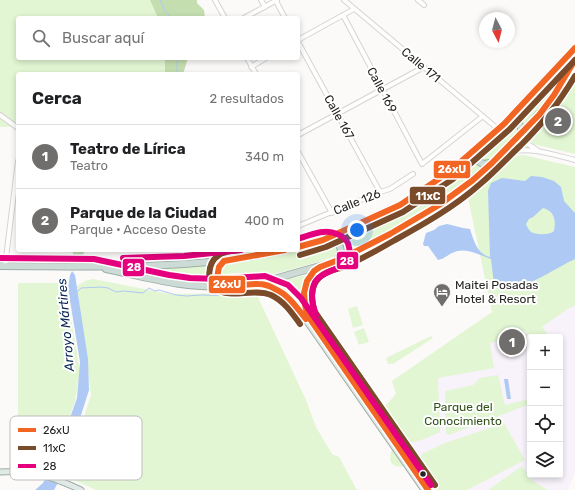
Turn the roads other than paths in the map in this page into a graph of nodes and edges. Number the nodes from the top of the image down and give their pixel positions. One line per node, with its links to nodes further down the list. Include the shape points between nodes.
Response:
1 (215, 0): 10 (street)
2 (261, 0): 7 (street)
3 (276, 0): 7 (street); 12 (street)
4 (344, 0): 8 (street, Calle 171)
5 (418, 0): 6 (street)
6 (424, 5)
7 (265, 7): 11 (street)
8 (354, 9): 9 (street); 20 (street, Calle 171)
9 (343, 15): 13 (street); 22 (street, Calle 169)
10 (224, 16)
11 (248, 16)
12 (284, 16)
13 (300, 40)
14 (300, 45): 23 (street, Calle 167)
15 (575, 48): 26 (highway)
16 (248, 60): 19 (street)
17 (262, 60): 19 (street)
18 (575, 60): 29 (highway, via 546,106)
19 (252, 66): 21 (street)
20 (424, 67): 22 (street); 25 (street, Calle 171)
21 (255, 72)
22 (382, 90): 23 (street); 25 (street, Calle 169, via 422,164)
23 (337, 114): 30 (street); 39 (street, Calle 167)
24 (0, 115): 27 (street)
25 (483, 116): 28 (street, Calle 171)
26 (504, 124): 28 (highway); 29 (highway, via 515,122)
27 (16, 127)
28 (498, 129): 31 (highway)
29 (522, 132): 32 (street, via 528,144); 33 (highway)
30 (300, 134)
31 (477, 148): 36 (highway, via 478,160 486,164); 42 (highway, via 449,172 400,205)
32 (540, 151): 33 (street, via 518,150); 35 (street)
33 (501, 155): 36 (highway)
34 (300, 156): 40 (street)
35 (575, 160)
36 (492, 162): 48 (highway, via 467,185 422,216)
37 (16, 174): 49 (street)
38 (413, 174): 39 (street, Calle 126, via 390,190)
39 (380, 192): 40 (street, Calle 126)
40 (332, 213): 41 (street, Calle 126)
41 (300, 225)
42 (323, 240): 44 (highway); 48 (highway, via 335,240 340,246 340,257)
43 (300, 244): 44 (street)
44 (306, 245): 45 (highway)
45 (300, 246)
46 (269, 252): 47 (highway)
47 (228, 260): 50 (highway, via 164,266); 53 (highway, via 218,268 217,276 222,283)
48 (334, 262): 51 (highway)
49 (2, 266): 50 (highway)
50 (94, 267): 53 (highway, via 168,283 205,287)
51 (319, 267): 52 (highway); 59 (main road, via 309,276 304,289 308,316)
52 (247, 284): 53 (highway); 58 (main road, via 270,285 284,292 294,303)
53 (231, 286)
54 (10, 471): 55 (main road)
55 (0, 472)
56 (59, 480): 57 (main road)
57 (81, 490)
58 (424, 490)
59 (428, 490)

